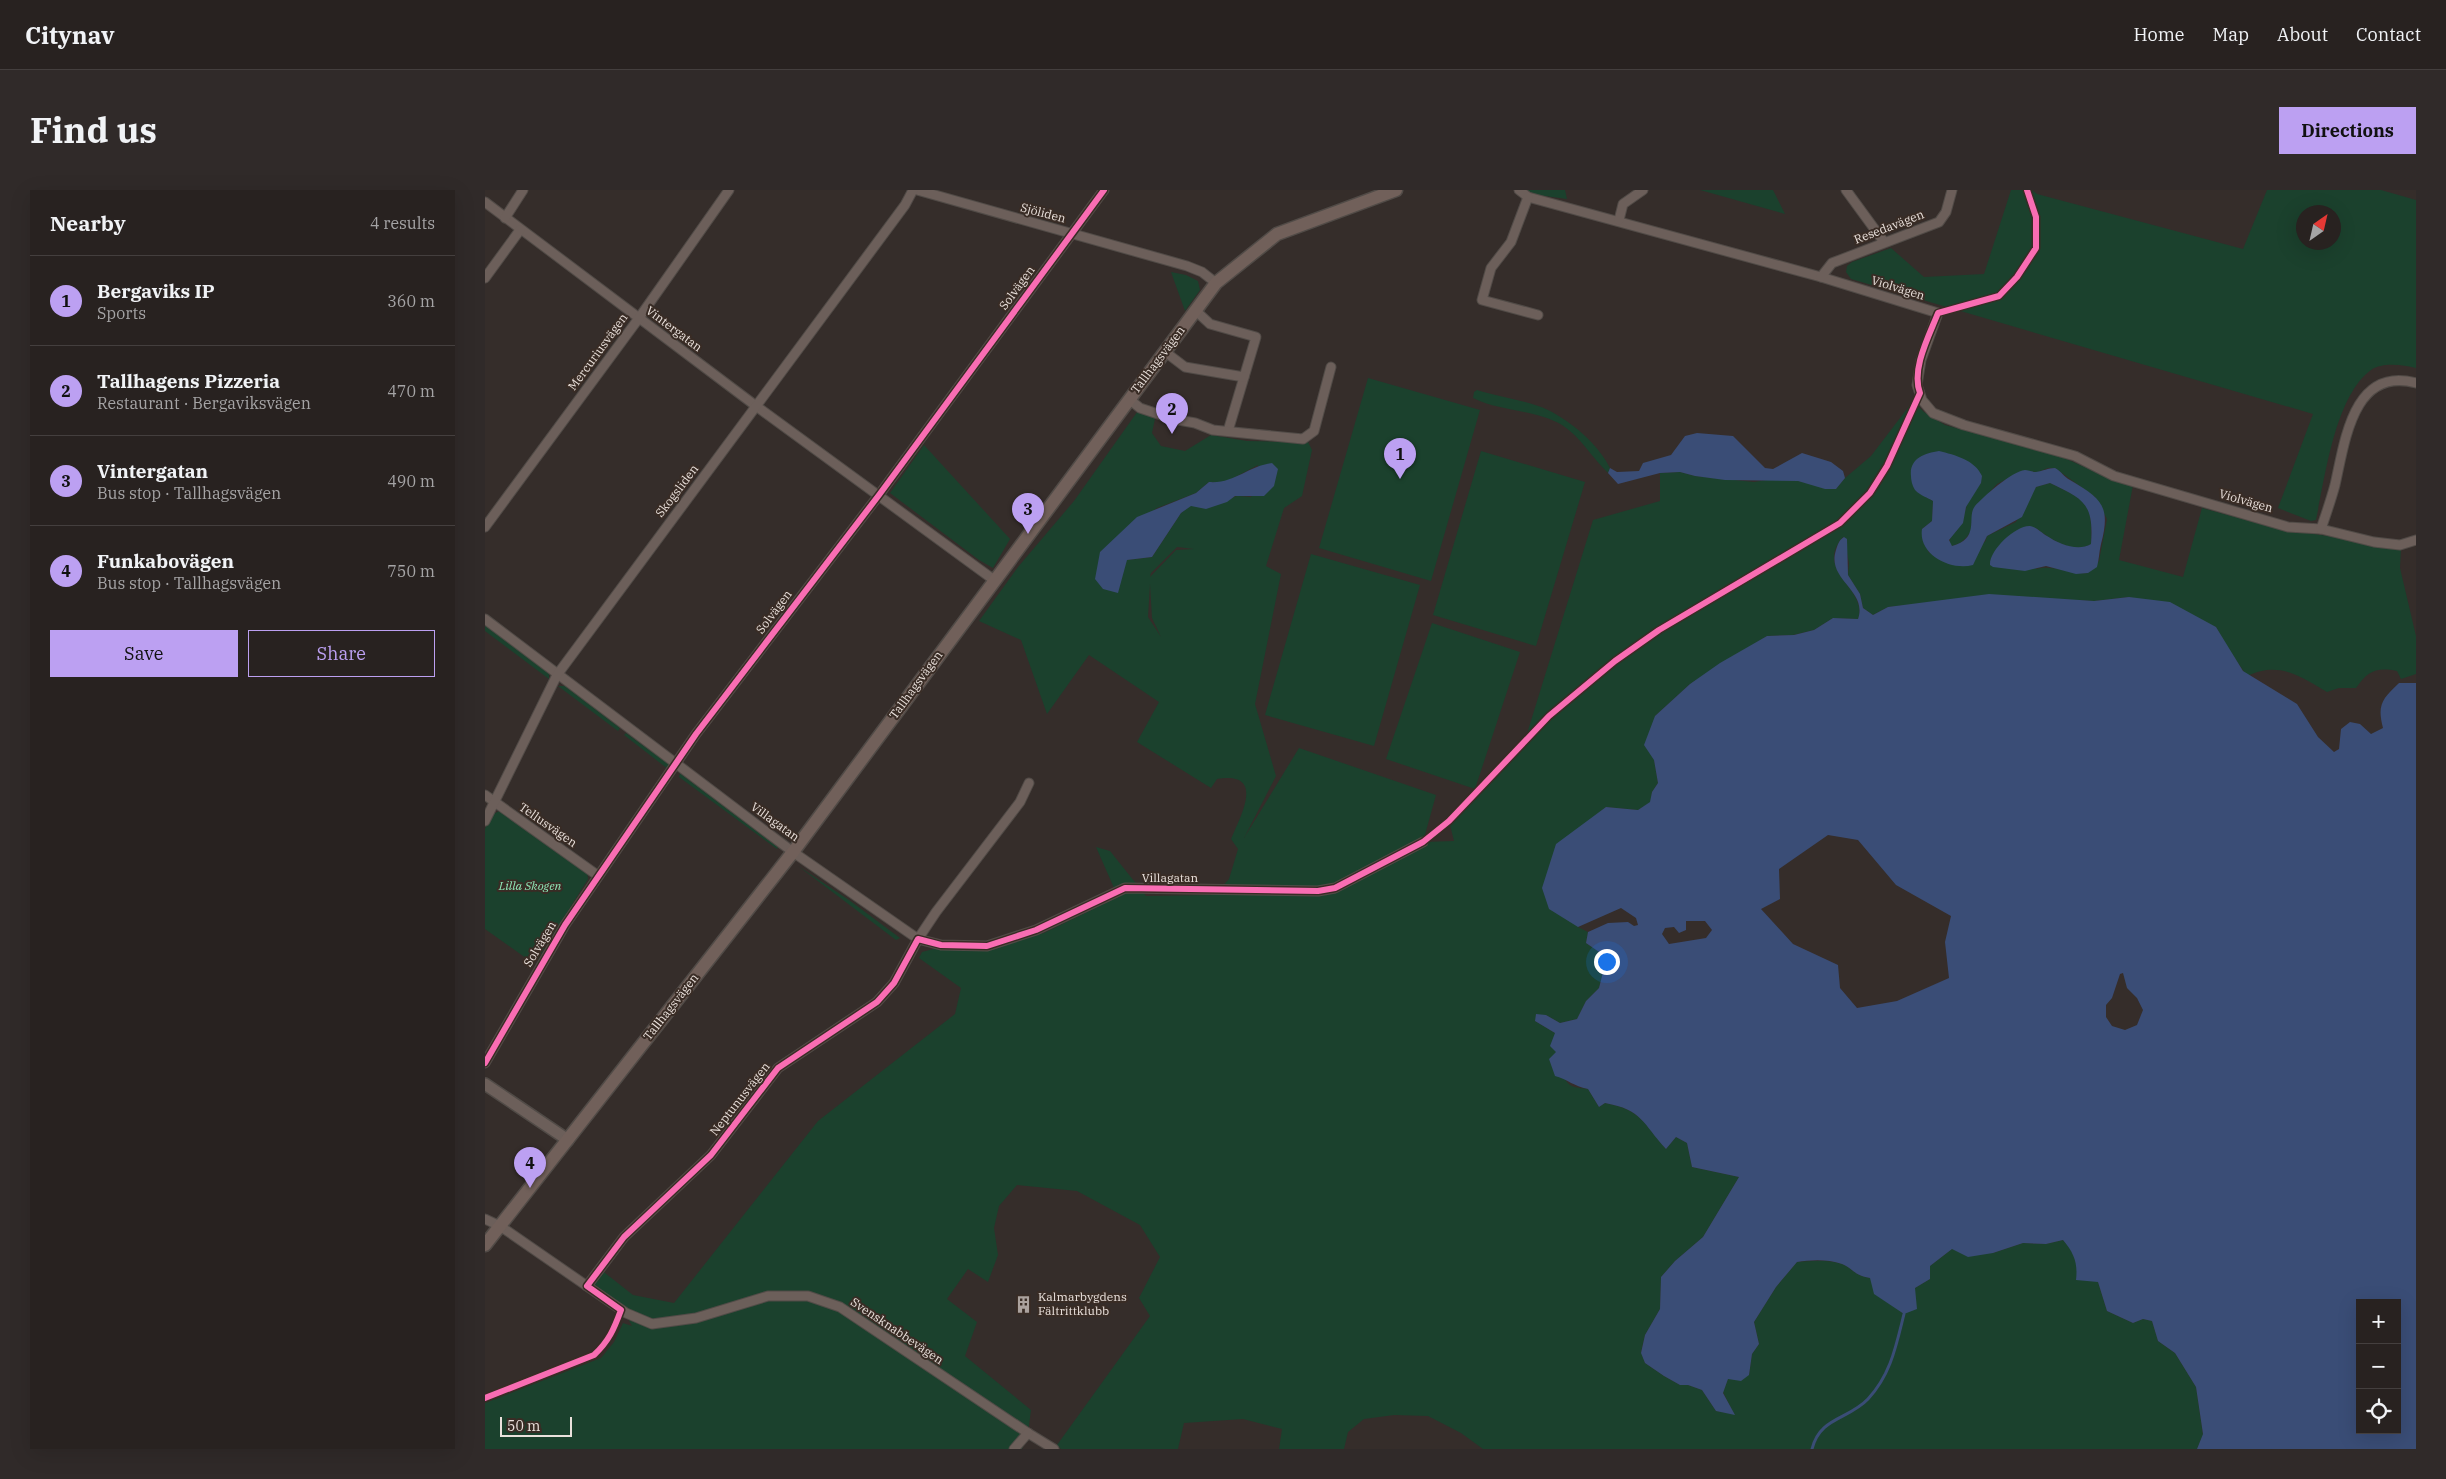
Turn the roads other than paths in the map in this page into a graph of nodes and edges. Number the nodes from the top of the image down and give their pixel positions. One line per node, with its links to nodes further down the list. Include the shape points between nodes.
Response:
1 (523, 190): 13 (street)
2 (729, 190): 23 (street, Mercuriusvägen)
3 (913, 190): 29 (street, Skogsliden)
4 (917, 190): 16 (street, Sjöliden)
5 (1103, 190): 16 (street, Solvägen)
6 (1393, 190): 20 (main road, Tallhagsvägen, via 1277,234)
7 (1519, 190): 11 (street, Violvägen)
8 (1643, 190): 14 (street, via 1623,204)
9 (1846, 190): 17 (street)
10 (1952, 190): 17 (street, Resedavägen, via 1946,212 1939,222)
11 (1528, 197): 14 (street, Violvägen); 22 (street, via 1511,242 1491,268 1482,300)
12 (485, 202): 13 (street, Vintergatan)
13 (505, 218): 15 (street, Vintergatan)
14 (1619, 220): 18 (street, Violvägen)
15 (520, 230): 19 (street); 23 (street, Vintergatan)
16 (1072, 233): 20 (street, Sjöliden, via 1187,266); 31 (street, Solvägen)
17 (1884, 242): 18 (street, Resedavägen, via 1832,263)
18 (1821, 277): 33 (street, Violvägen, via 1938,313 1921,360 1917,385 1922,400 1933,413 1964,425 2075,456 2133,482 2288,527)
19 (485, 278)
20 (1216, 283): 21 (main road, Tallhagsvägen)
21 (1195, 310): 24 (main road, Tallhagsvägen); 26 (street, via 1210,324 1256,337)
22 (1538, 315)
23 (639, 318): 29 (street, Vintergatan); 32 (street, Mercuriusvägen)
24 (1164, 351): 26 (street, via 1185,367); 28 (main road, Tallhagsvägen)
25 (1331, 368): 30 (street, via 1314,430 1303,439)
26 (1244, 377): 30 (street)
27 (2416, 383): 33 (street, via 2387,381 2376,386 2359,403 2347,431)
28 (1129, 399): 30 (street, via 1140,408 1156,414); 35 (main road, Tallhagsvägen)
29 (756, 406): 31 (street, Vintergatan); 37 (street, Skogsliden)
30 (1228, 431)
31 (879, 495): 35 (street, Vintergatan); 38 (street, Solvägen, via 702,726)
32 (485, 527)
33 (2321, 529): 34 (street, Violvägen, via 2374,542 2401,545)
34 (2416, 540)
35 (994, 580): 44 (main road, Tallhagsvägen)
36 (485, 619): 37 (street, Villagatan)
37 (557, 675): 38 (street, Villagatan); 41 (street, Skogsliden)
38 (676, 765): 44 (street, Villagatan); 45 (street, Solvägen)
39 (1029, 783): 46 (street, Neptunusvägen, via 1020,802)
40 (485, 795): 41 (street, Tellusvägen)
41 (494, 802): 42 (street, Skogsliden); 45 (street, Tellusvägen)
42 (485, 821)
43 (1423, 842): 46 (street, Villagatan, via 1335,888 1318,892 1125,888 1036,930 987,946 941,946)
44 (793, 852): 46 (street, Villagatan); 49 (main road, Tallhagsvägen)
45 (597, 874): 47 (street, Solvägen)
46 (917, 938): 53 (street, Neptunusvägen, via 893,983 877,1002 778,1068 711,1155 624,1237)
47 (485, 1063)
48 (485, 1084): 49 (street)
49 (567, 1140): 51 (main road, Tallhagsvägen)
50 (485, 1219): 51 (street, Svensknabbevägen)
51 (501, 1226): 52 (main road, Tallhagsvägen); 53 (street, Svensknabbevägen)
52 (485, 1245)
53 (587, 1286): 54 (street, Svensknabbevägen, via 625,1313 652,1324 696,1318 768,1296 809,1296 840,1307)
54 (1027, 1433): 55 (street); 56 (street, Svensknabbevägen)
55 (1014, 1449)
56 (1054, 1449)

